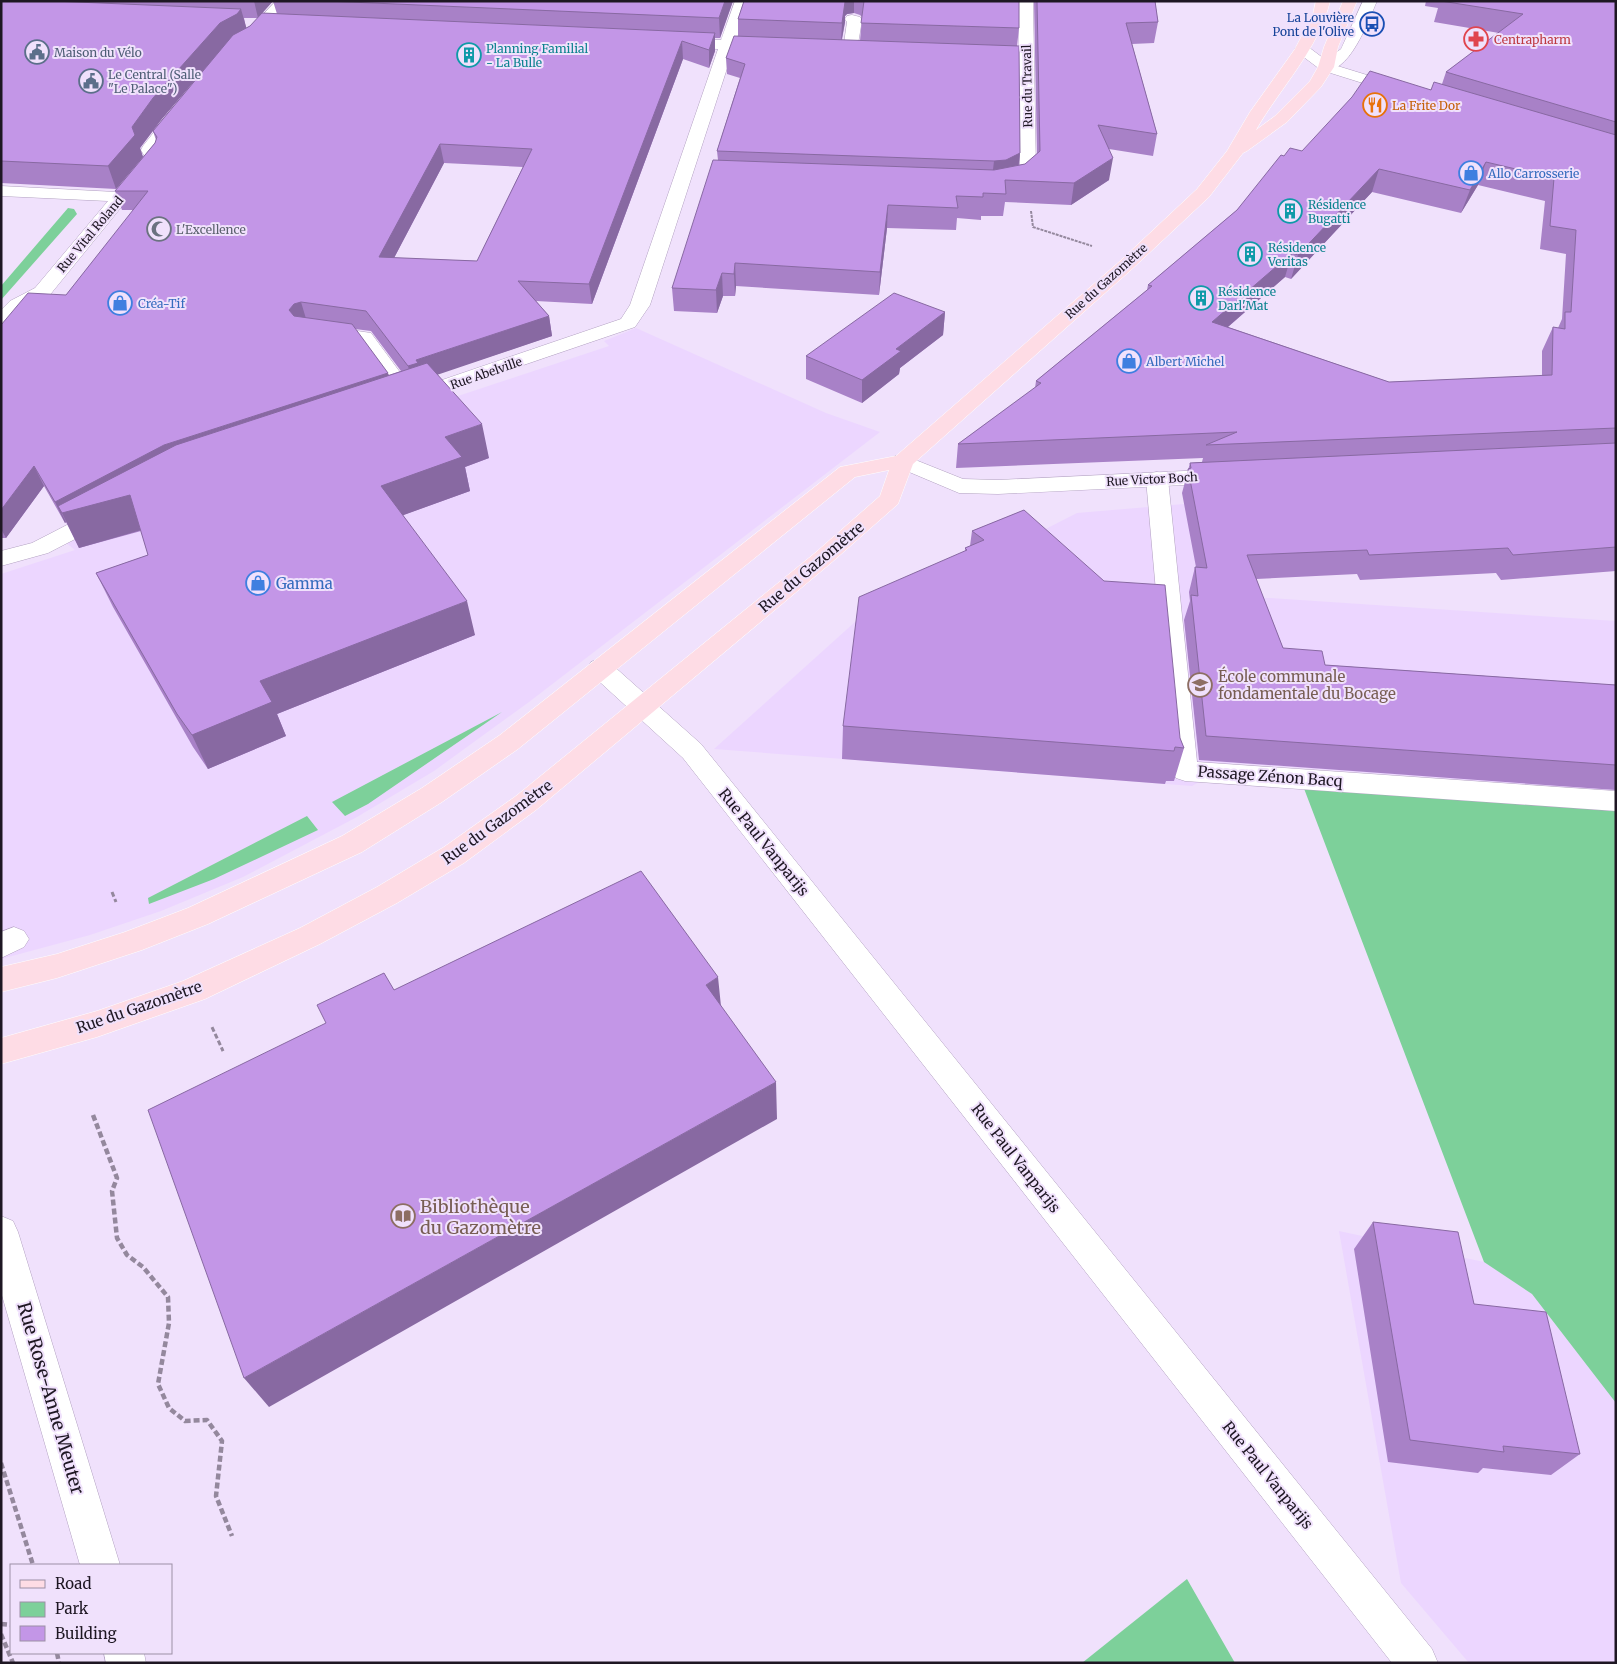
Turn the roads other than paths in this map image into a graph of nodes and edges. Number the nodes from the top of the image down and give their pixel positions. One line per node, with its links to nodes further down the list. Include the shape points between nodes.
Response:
1 (284, 1): 9 (street)
2 (742, 1): 12 (street, Rue Abelville)
3 (1026, 1): 18 (street, Rue du Travail)
4 (1323, 1): 15 (main road, Rue du Gazomètre)
5 (1350, 1): 19 (main road, Rue du Gazomètre)
6 (1370, 1): 19 (street, via 1346,51)
7 (852, 19): 16 (street, via 855,20 845,49)
8 (242, 25): 9 (street)
9 (261, 26): 10 (street); 14 (street, via 249,39)
10 (280, 26)
11 (664, 42): 12 (street)
12 (727, 45): 13 (street); 23 (street, Rue Abelville)
13 (782, 47)
14 (232, 48)
15 (1302, 49): 19 (street); 22 (main road, Rue du Gazomètre)
16 (869, 50)
17 (968, 54): 18 (street)
18 (1027, 56): 25 (street, Rue du Travail, via 1024,175 1004,184)
19 (1326, 67): 20 (street); 22 (main road, Rue du Gazomètre, via 1316,84 1282,119)
20 (1418, 95)
21 (187, 101): 27 (street, Rue Vital Roland, via 149,150 154,157)
22 (1234, 153): 30 (main road, Rue du Gazomètre, via 1202,193 1125,266)
23 (684, 174): 24 (street); 29 (street, Rue Abelville, via 640,305 628,322 605,332 400,400 364,337)
24 (704, 175)
25 (982, 185)
26 (1, 190): 27 (street)
27 (122, 197): 28 (street, Rue Vital Roland, via 42,292 17,304)
28 (1, 322)
29 (307, 330)
30 (902, 461): 32 (street, Rue Victor Boch, via 959,486); 35 (main road, Rue du Gazomètre, via 848,472); 36 (main road, Rue du Gazomètre, via 890,499)
31 (1248, 475): 32 (street, Rue Victor Boch)
32 (1157, 480): 37 (street, Passage Zénon Bacq, via 1185,771)
33 (126, 503): 34 (street, via 58,540)
34 (1, 559)
35 (600, 668): 36 (street, Rue Paul Vanparijs); 38 (main road, Rue du Gazomètre, via 509,742 352,844 206,912 132,942)
36 (643, 706): 39 (main road, Rue du Gazomètre, via 526,803 454,856 387,895 310,936 194,990 96,1024); 42 (street, Rue Paul Vanparijs, via 692,751)
37 (1616, 801)
38 (2, 981)
39 (1, 1050)
40 (1, 1232): 41 (street, Rue Rose-Anne Meuter)
41 (100, 1564)
42 (1418, 1663)

